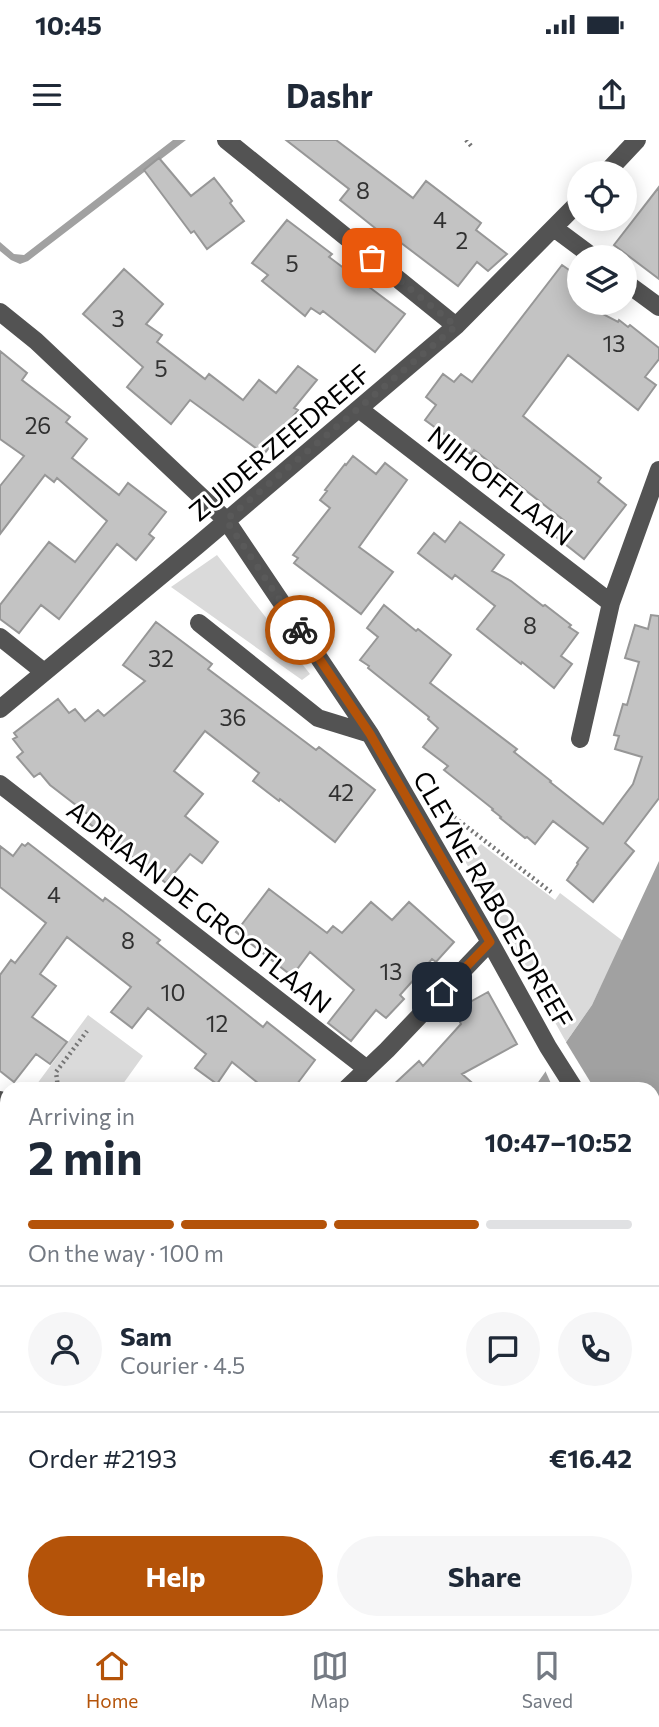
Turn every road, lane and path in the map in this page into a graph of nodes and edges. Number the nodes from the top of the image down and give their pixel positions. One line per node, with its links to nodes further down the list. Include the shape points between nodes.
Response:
1 (226, 140): 12 (street)
2 (466, 140): 4 (path)
3 (637, 140): 5 (street)
4 (473, 148)
5 (617, 161)
6 (567, 214): 7 (street, ZUIDERZEEDREEF)
7 (554, 228): 8 (street); 12 (street, ZUIDERZEEDREEF)
8 (577, 245)
9 (637, 291): 10 (street)
10 (659, 307)
11 (0, 312): 15 (street, CLEYNE RABOESDREEF)
12 (456, 326): 13 (street, ZUIDERZEEDREEF)
13 (359, 408): 15 (street, ZUIDERZEEDREEF); 16 (street, NIJHOFFLAAN)
14 (659, 470): 16 (street)
15 (226, 520): 19 (street, ZUIDERZEEDREEF); 21 (street, CLEYNE RABOESDREEF)
16 (611, 603): 22 (street)
17 (199, 623): 21 (street, via 318,718)
18 (0, 637): 19 (street)
19 (44, 672): 20 (street, ZUIDERZEEDREEF)
20 (0, 709)
21 (370, 734): 24 (street, CLEYNE RABOESDREEF)
22 (580, 739)
23 (0, 785): 28 (street, ADRIAAN DE GROOTLAAN)
24 (419, 818): 25 (path, via 434,801); 26 (street, CLEYNE RABOESDREEF)
25 (551, 892)
26 (490, 942): 28 (street); 31 (street, CLEYNE RABOESDREEF)
27 (87, 1031): 29 (path, via 55,1072)
28 (367, 1069): 30 (street)
29 (57, 1082)
30 (353, 1082)
31 (570, 1082)

